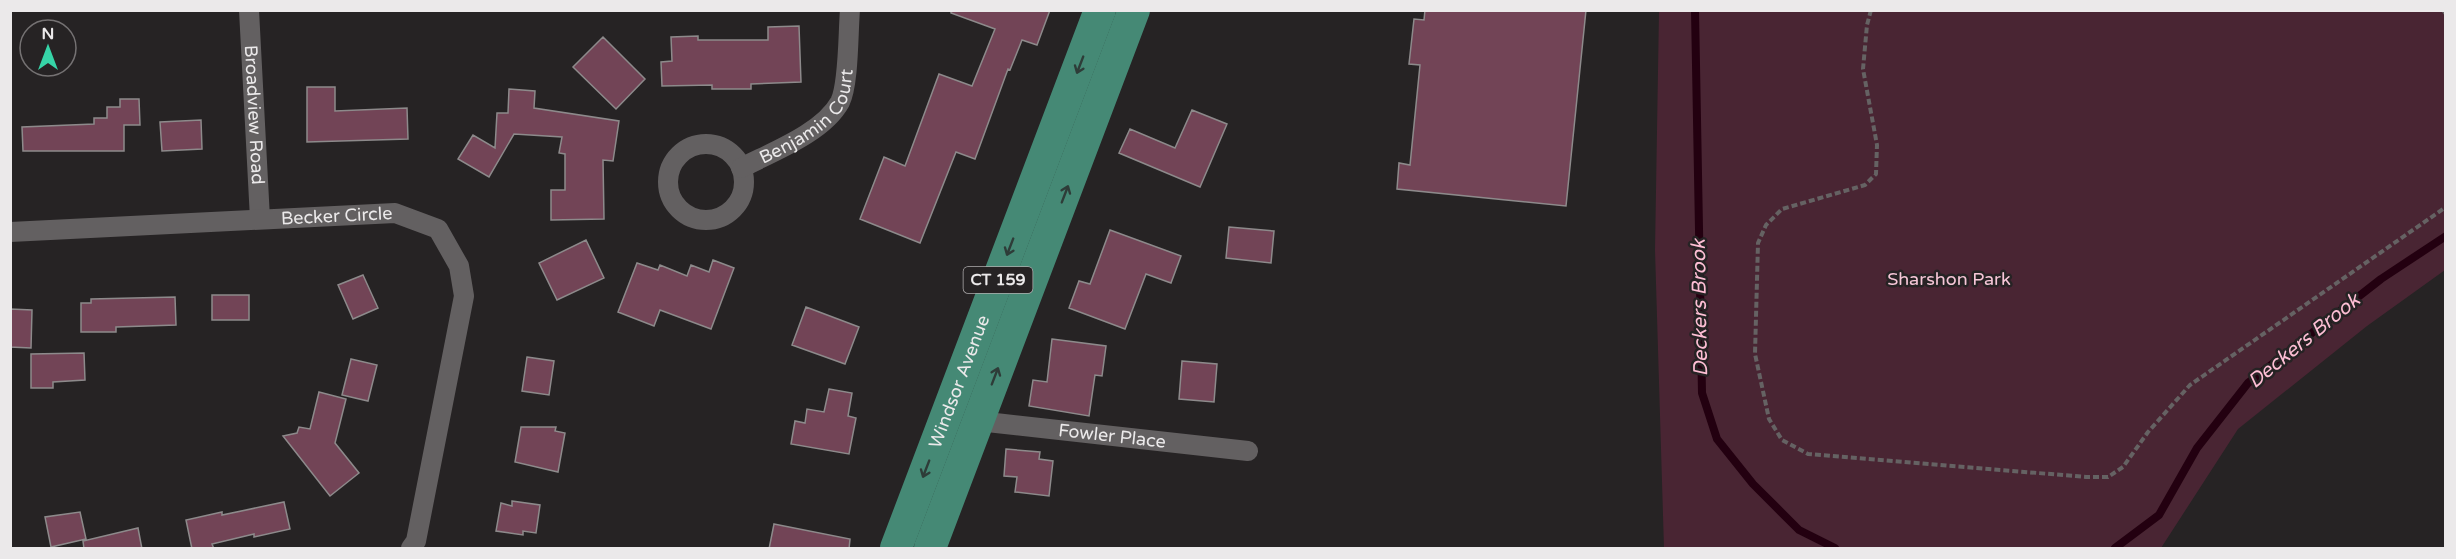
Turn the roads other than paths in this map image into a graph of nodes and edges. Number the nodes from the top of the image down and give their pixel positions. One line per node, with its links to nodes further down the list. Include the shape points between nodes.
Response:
1 (249, 10): 6 (street, Broadview Road)
2 (850, 10): 5 (street, Benjamin Court, via 840,102 818,127)
3 (1100, 10): 10 (main road, Windsor Avenue / CT 159, one-way to 10)
4 (1134, 10): 8 (main road, Windsor Avenue / CT 159, one-way to 4)
5 (741, 168)
6 (260, 219): 7 (street, Becker Circle); 12 (street, Becker Circle, via 395,213 438,230 459,266 464,296 416,541)
7 (10, 232)
8 (978, 421): 9 (street, Fowler Place); 11 (main road, Windsor Avenue / CT 159)
9 (1248, 451)
10 (898, 544): 11 (main road)
11 (930, 547)
12 (411, 549)

